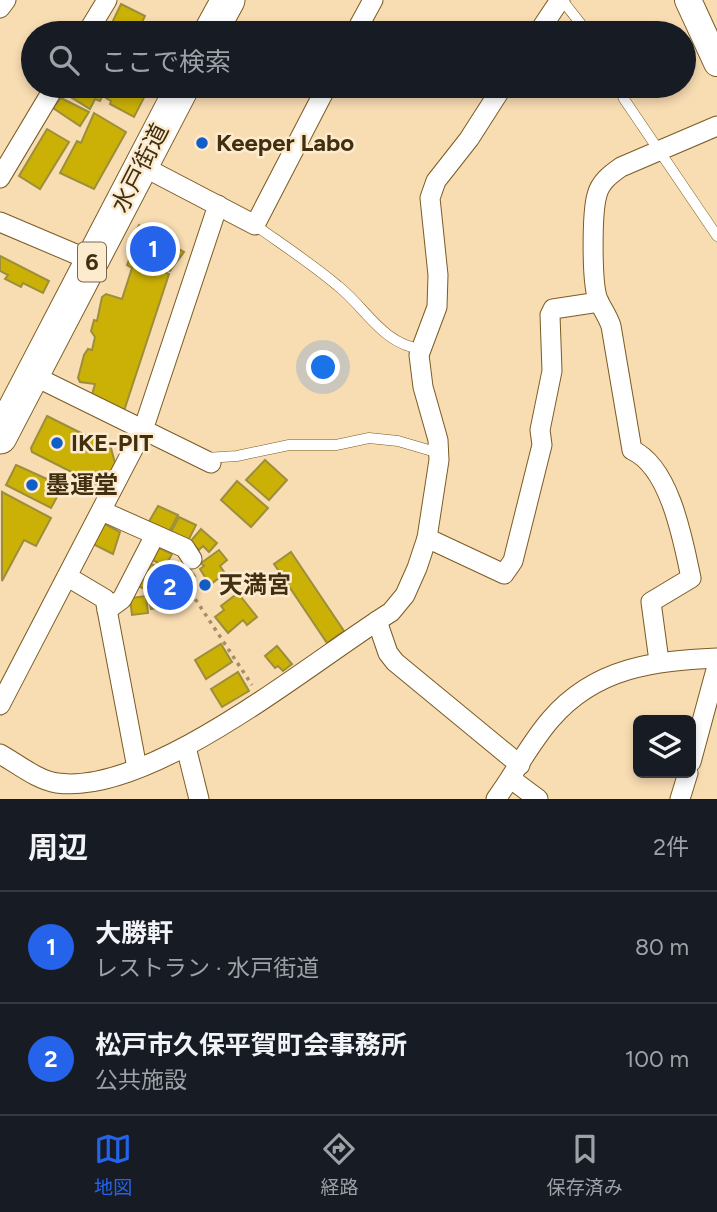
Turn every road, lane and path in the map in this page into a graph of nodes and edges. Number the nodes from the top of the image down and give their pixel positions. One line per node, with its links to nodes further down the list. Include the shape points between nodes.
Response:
1 (6, 0): 7 (street)
2 (107, 0): 8 (street)
3 (228, 0): 9 (highway)
4 (373, 0): 10 (street)
5 (561, 0): 11 (street); 12 (lane)
6 (688, 0): 13 (street)
7 (0, 8)
8 (94, 21)
9 (217, 21)
10 (362, 21)
11 (546, 21)
12 (578, 21)
13 (717, 62)
14 (48, 98): 22 (street)
15 (177, 98): 21 (highway, 水戸街道 / 6)
16 (321, 98): 25 (street)
17 (495, 98): 29 (street, via 436,181 430,198 437,307)
18 (626, 98): 20 (lane)
19 (717, 126): 20 (street)
20 (659, 152): 26 (lane); 28 (street, via 608,175 597,193 593,251)
21 (142, 166): 23 (street); 27 (highway, 水戸街道 / 6)
22 (0, 178)
23 (218, 205): 25 (street); 31 (street)
24 (0, 222): 27 (street)
25 (255, 225): 29 (lane, via 340,287 385,334 407,347)
26 (717, 236)
27 (92, 261): 30 (highway, 水戸街道 / 6)
28 (599, 302): 37 (street, via 553,309 550,314 552,372 540,430 542,446 513,561 504,574); 44 (street, via 611,326 632,450 646,456 675,512 691,578 652,602)
29 (422, 349): 33 (street, via 420,374)
30 (32, 375): 31 (street); 32 (highway, 水戸街道 / 6)
31 (143, 430): 34 (street); 35 (street)
32 (0, 437)
33 (439, 453): 34 (lane, via 369,438 336,445 289,445); 37 (street)
34 (207, 461)
35 (102, 511): 36 (street); 39 (street)
36 (155, 535): 38 (street, via 185,548); 41 (street, via 122,599)
37 (427, 538): 42 (street, via 405,595)
38 (192, 559)
39 (68, 577): 41 (street, via 105,599); 47 (street)
40 (186, 585): 46 (path)
41 (107, 610): 51 (street)
42 (377, 621): 46 (street); 52 (street, via 395,662 429,694 487,735)
43 (717, 657): 44 (street)
44 (659, 661): 52 (street, via 636,665 573,700 551,718)
45 (717, 666): 48 (street)
46 (261, 699): 49 (street)
47 (0, 705)
48 (696, 744)
49 (186, 747): 51 (street); 54 (street)
50 (0, 754): 51 (street, via 55,782 88,784)
51 (137, 768)
52 (515, 772): 55 (street); 56 (street)
53 (686, 778): 57 (street)
54 (199, 799)
55 (496, 799)
56 (538, 799)
57 (680, 799)

